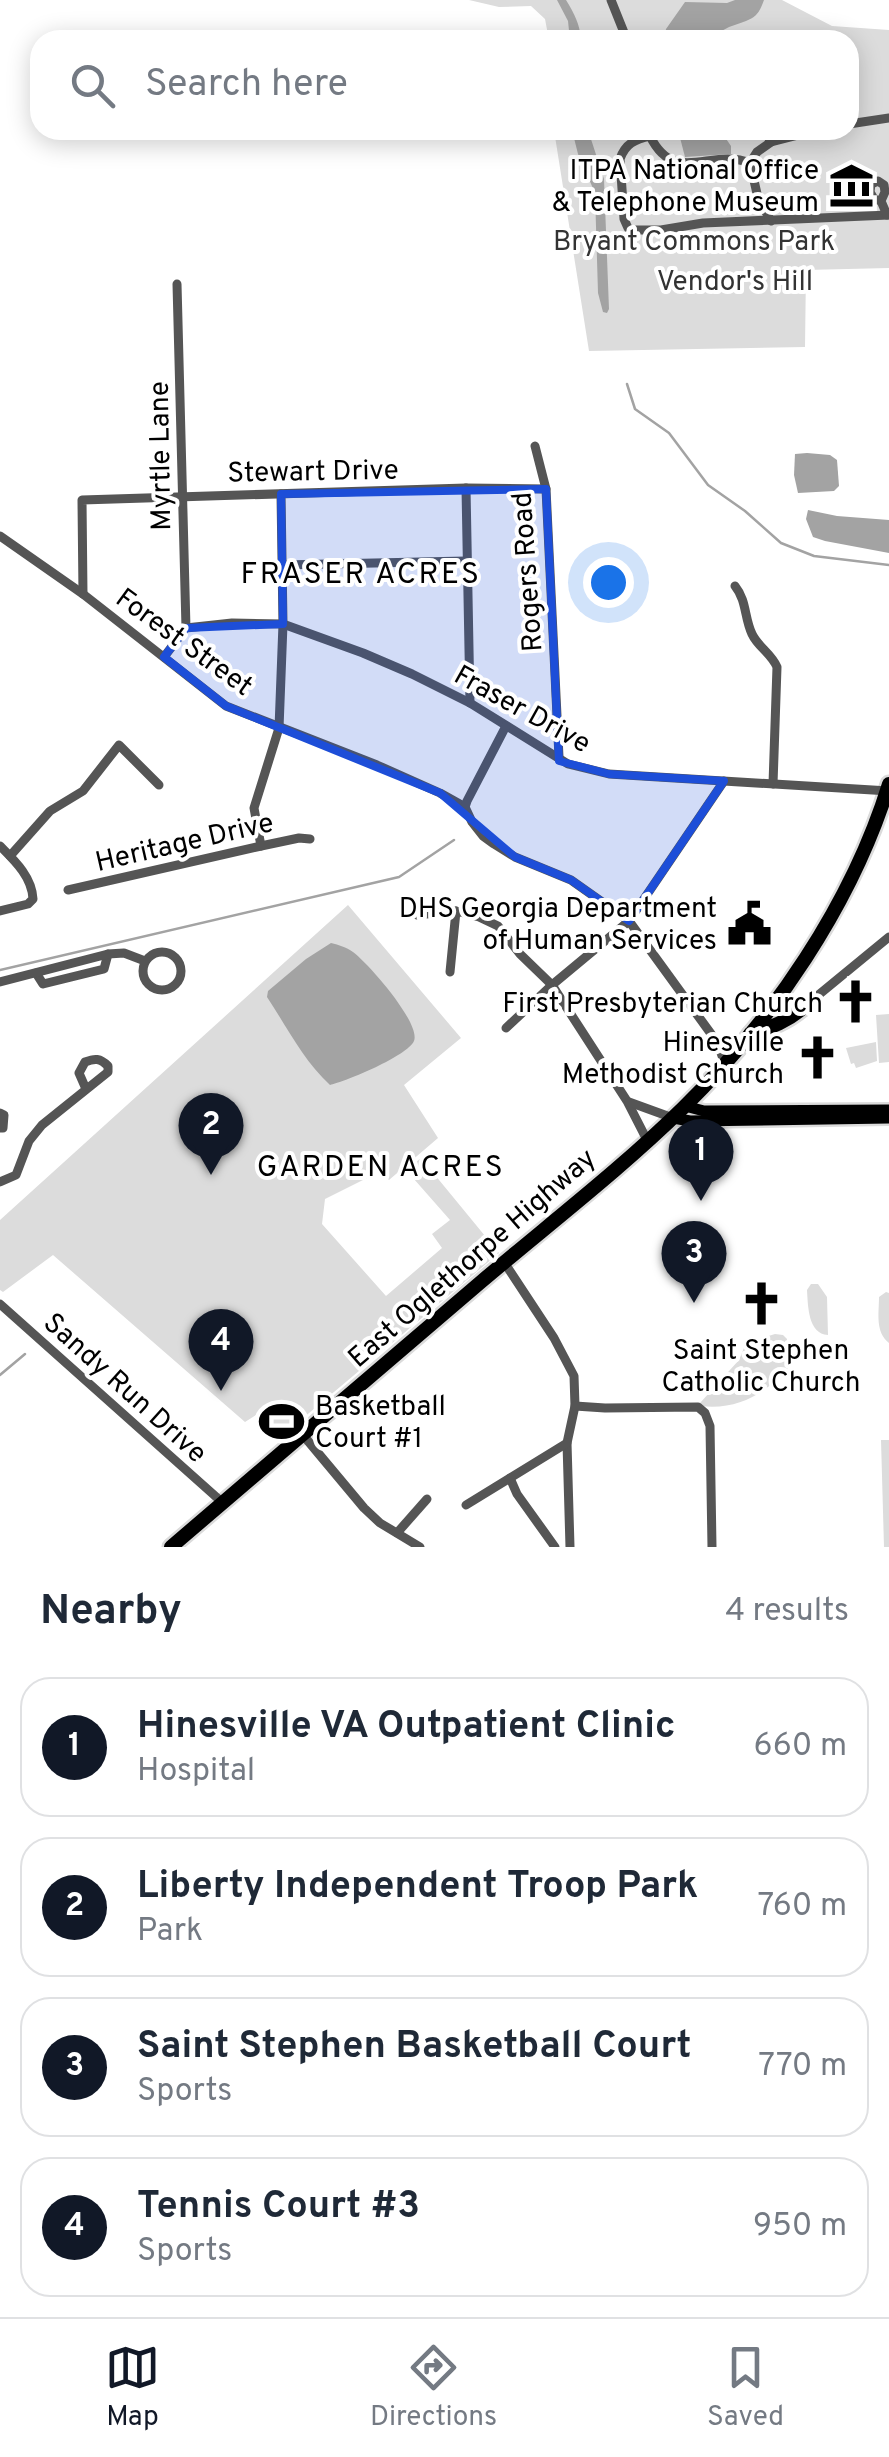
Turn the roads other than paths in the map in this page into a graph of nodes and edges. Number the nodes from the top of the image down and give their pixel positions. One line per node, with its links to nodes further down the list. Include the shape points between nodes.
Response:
1 (611, 0): 2 (street)
2 (623, 30)
3 (889, 118): 4 (street)
4 (859, 122)
5 (636, 140): 12 (street, via 620,158 628,228)
6 (653, 140): 9 (street, via 674,163)
7 (779, 140): 8 (street)
8 (771, 142): 9 (street)
9 (750, 163): 12 (street, via 758,198)
10 (881, 201): 11 (street)
11 (888, 215): 12 (street)
12 (772, 220)
13 (177, 284): 18 (street, Myrtle Lane)
14 (535, 446): 16 (street, Rogers Road)
15 (466, 488): 16 (street, Stewart Drive); 17 (street, Stewart Drive); 20 (street)
16 (546, 490): 30 (street, Rogers Road)
17 (281, 494): 18 (street, Stewart Drive); 21 (street)
18 (183, 496): 23 (street, Stewart Drive, via 82,500); 25 (street, Myrtle Lane)
19 (0, 536): 23 (street, Forest Street)
20 (466, 561): 21 (street); 27 (street)
21 (283, 565): 24 (street)
22 (735, 586): 32 (street, via 752,636 777,668)
23 (83, 594): 26 (street, Forest Street)
24 (283, 624): 25 (street, Fraser Drive); 27 (street, Fraser Drive); 29 (street)
25 (186, 628): 26 (street)
26 (164, 658): 29 (street, Forest Street, via 226,706)
27 (470, 703): 28 (street, Fraser Drive)
28 (506, 726): 30 (street, Fraser Drive); 35 (street)
29 (279, 728): 35 (street, Forest Street, via 378,765); 38 (street, via 254,808)
30 (559, 758): 31 (street, Fraser Drive, via 609,774)
31 (724, 781): 32 (street, Fraser Drive); 44 (street)
32 (773, 784): 34 (street, Fraser Drive)
33 (158, 785): 39 (street, via 120,745 83,792 50,811)
34 (888, 789): 50 (highway, East Oglethorpe Highway, via 851,880)
35 (465, 808): 44 (street, via 494,844 570,880)
36 (310, 839): 38 (street, Heritage Drive)
37 (0, 846): 39 (street)
38 (260, 846): 40 (street, Heritage Drive)
39 (10, 856): 41 (street, via 33,898)
40 (68, 890)
41 (0, 911)
42 (456, 911): 43 (street); 47 (street); 49 (street, via 498,926)
43 (417, 915)
44 (628, 921): 49 (street); 54 (street)
45 (889, 936): 51 (street)
46 (145, 961): 46 (street, via 142,974 151,987 167,990 180,979 174,955 159,952); 48 (street, via 108,954)
47 (450, 972)
48 (0, 982)
49 (552, 985): 52 (street); 57 (street)
50 (776, 999): 51 (street); 53 (highway, East Oglethorpe Highway)
51 (805, 1006): 53 (highway)
52 (506, 1028)
53 (746, 1039): 54 (street); 55 (highway, East Oglethorpe Highway)
54 (717, 1042): 55 (street)
55 (725, 1064): 58 (highway, East Oglethorpe Highway)
56 (86, 1089): 65 (street, via 42,1125 16,1175)
57 (626, 1101): 61 (street); 64 (street)
58 (685, 1106): 59 (main road); 61 (highway, East Oglethorpe Highway)
59 (889, 1110)
60 (0, 1113): 63 (street)
61 (673, 1118): 62 (main road); 64 (highway, East Oglethorpe Highway)
62 (889, 1118)
63 (0, 1128)
64 (647, 1140): 66 (highway, East Oglethorpe Highway)
65 (0, 1182)
66 (504, 1262): 68 (street, via 572,1370); 69 (highway, East Oglethorpe Highway)
67 (0, 1304): 73 (street, Sandy Run Drive)
68 (574, 1406): 70 (street); 80 (street, via 705,1413)
69 (303, 1434): 73 (highway, East Oglethorpe Highway); 75 (street, via 364,1508)
70 (567, 1443): 71 (street); 79 (street)
71 (510, 1478): 74 (street); 78 (street)
72 (427, 1500): 75 (street)
73 (222, 1502): 76 (highway, East Oglethorpe Highway)
74 (466, 1505)
75 (398, 1533): 77 (street)
76 (170, 1547)
77 (420, 1547)
78 (556, 1547)
79 (570, 1547)
80 (712, 1547)

